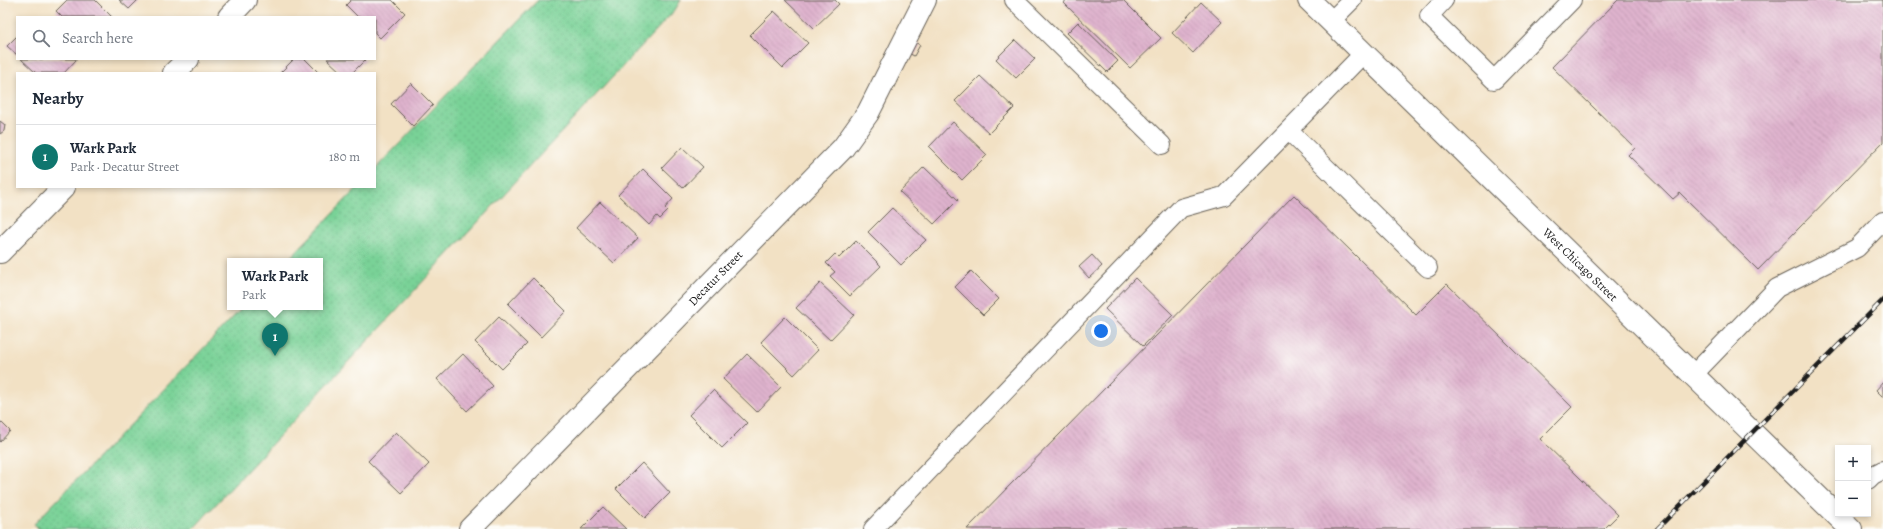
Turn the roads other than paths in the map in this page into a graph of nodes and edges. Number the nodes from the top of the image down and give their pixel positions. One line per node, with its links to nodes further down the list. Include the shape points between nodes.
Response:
1 (245, 0): 8 (street)
2 (925, 0): 24 (street, Decatur Street, via 868,113 844,148)
3 (1014, 0): 14 (lane)
4 (1309, 0): 9 (street, West Chicago Street)
5 (1352, 0): 9 (lane)
6 (1444, 0): 7 (lane, via 1429,16 1494,80)
7 (1572, 0)
8 (230, 16)
9 (1331, 22): 10 (street, West Chicago Street)
10 (1364, 54): 13 (lane); 19 (street, West Chicago Street)
11 (187, 60): 12 (street)
12 (175, 72)
13 (1288, 131): 18 (lane); 25 (lane, via 1224,196 1181,208)
14 (1162, 145)
15 (63, 188): 17 (street)
16 (1883, 221): 19 (lane, via 1857,248 1777,288)
17 (0, 252)
18 (1428, 268)
19 (1693, 375): 22 (street, West Chicago Street)
20 (1883, 470): 21 (lane)
21 (1871, 476)
22 (1835, 510)
23 (1841, 517): 26 (street, West Chicago Street)
24 (470, 529)
25 (873, 529)
26 (1851, 529)

